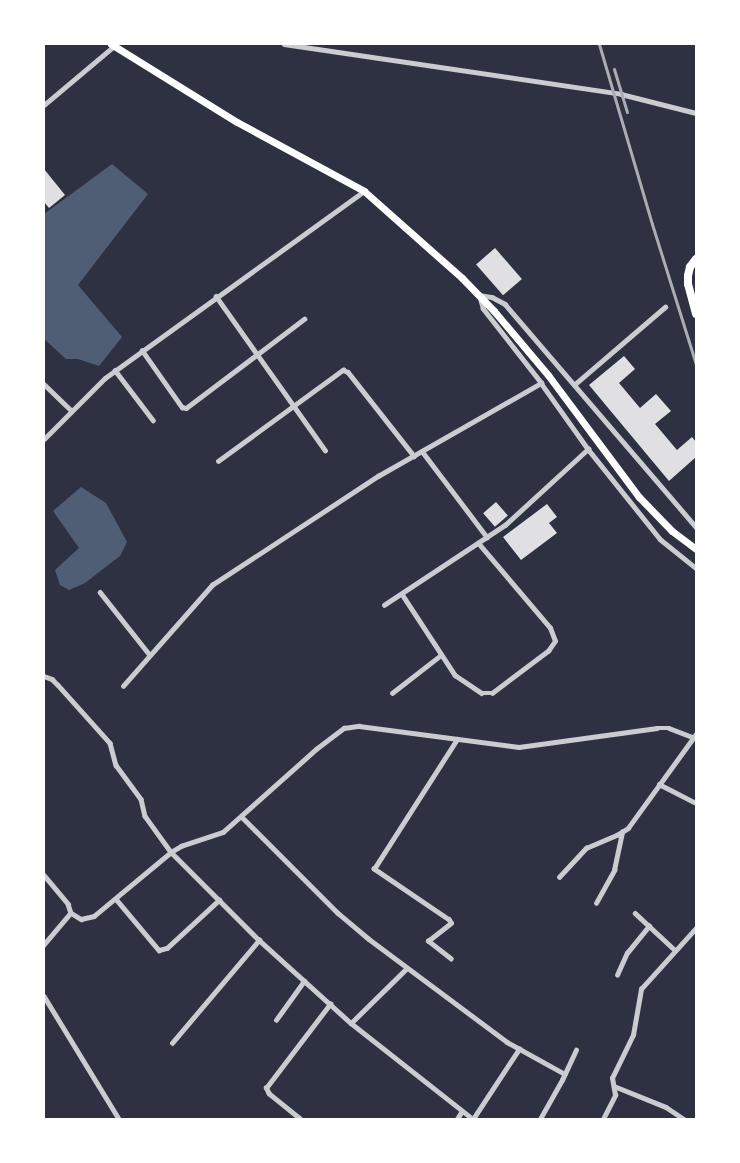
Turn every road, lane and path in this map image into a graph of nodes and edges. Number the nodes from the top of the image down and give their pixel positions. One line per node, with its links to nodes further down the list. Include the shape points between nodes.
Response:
1 (284, 44): 4 (street, via 621,94)
2 (112, 45): 3 (street); 5 (main road, via 237,122)
3 (44, 105)
4 (696, 113)
5 (364, 191): 7 (main road); 8 (street)
6 (696, 259): 10 (highway, via 690,267 688,284)
7 (479, 295): 15 (street, via 483,309); 17 (street, via 505,304); 30 (main road, via 553,382 639,497 672,531)
8 (216, 296): 12 (street); 13 (street)
9 (664, 307): 17 (street)
10 (696, 314)
11 (304, 319): 13 (street)
12 (142, 350): 13 (street, via 183,408); 14 (street)
13 (257, 354): 18 (street)
14 (115, 370): 19 (street); 20 (street)
15 (541, 383): 22 (street); 24 (street)
16 (44, 384): 19 (street)
17 (574, 385): 27 (street)
18 (294, 406): 23 (street); 25 (street, via 345,370); 26 (street)
19 (71, 410): 21 (street)
20 (154, 420)
21 (44, 439)
22 (588, 449): 28 (street, via 505,525); 31 (street, via 660,539)
23 (325, 450)
24 (422, 451): 25 (street); 28 (street)
25 (414, 456): 35 (street, via 378,476 212,585)
26 (218, 461)
27 (696, 527)
28 (487, 537): 29 (street)
29 (478, 543): 33 (street); 36 (street, via 550,628 555,641 548,651 492,693 482,693 459,679)
30 (696, 549)
31 (696, 568)
32 (100, 592): 35 (street)
33 (402, 594): 34 (street); 36 (street)
34 (384, 605)
35 (150, 654): 38 (street)
36 (441, 655): 39 (street)
37 (44, 676): 46 (street, via 58,685 110,743 116,765 141,799 145,816)
38 (123, 686)
39 (392, 693)
40 (695, 735): 41 (street, via 657,728 518,747); 42 (street)
41 (457, 739): 44 (street, via 359,726 344,728 316,749); 60 (street, via 374,868 449,920 451,923 428,941)
42 (659, 784): 43 (street); 45 (street)
43 (696, 803)
44 (242, 817): 46 (street, via 223,832); 61 (street, via 338,913)
45 (622, 832): 48 (street, via 586,848); 51 (street, via 614,870)
46 (172, 852): 49 (street); 50 (street)
47 (44, 875): 52 (street, via 68,904)
48 (559, 877)
49 (116, 899): 50 (street, via 159,950 167,948); 52 (street, via 86,919)
50 (219, 900): 57 (street)
51 (596, 903)
52 (70, 913): 56 (street)
53 (635, 913): 54 (street)
54 (649, 926): 59 (street); 62 (street, via 627,953)
55 (696, 929): 59 (street)
56 (46, 938): 58 (street)
57 (259, 940): 63 (street); 68 (street)
58 (44, 945)
59 (674, 950): 72 (street, via 641,989 634,1035 612,1078)
60 (451, 959)
61 (406, 969): 67 (street); 69 (street)
62 (617, 975)
63 (304, 981): 65 (street); 66 (street)
64 (44, 996): 74 (street)
65 (330, 1004): 67 (street); 75 (street, via 266,1088)
66 (276, 1020)
67 (351, 1023): 73 (street)
68 (172, 1044)
69 (520, 1049): 71 (street); 77 (street)
70 (576, 1050): 71 (street)
71 (565, 1074): 78 (street)
72 (614, 1086): 79 (street, via 615,1095); 80 (street)
73 (462, 1111): 76 (street); 77 (street)
74 (119, 1119)
75 (300, 1119)
76 (457, 1119)
77 (473, 1119)
78 (540, 1119)
79 (603, 1119)
80 (684, 1119)

